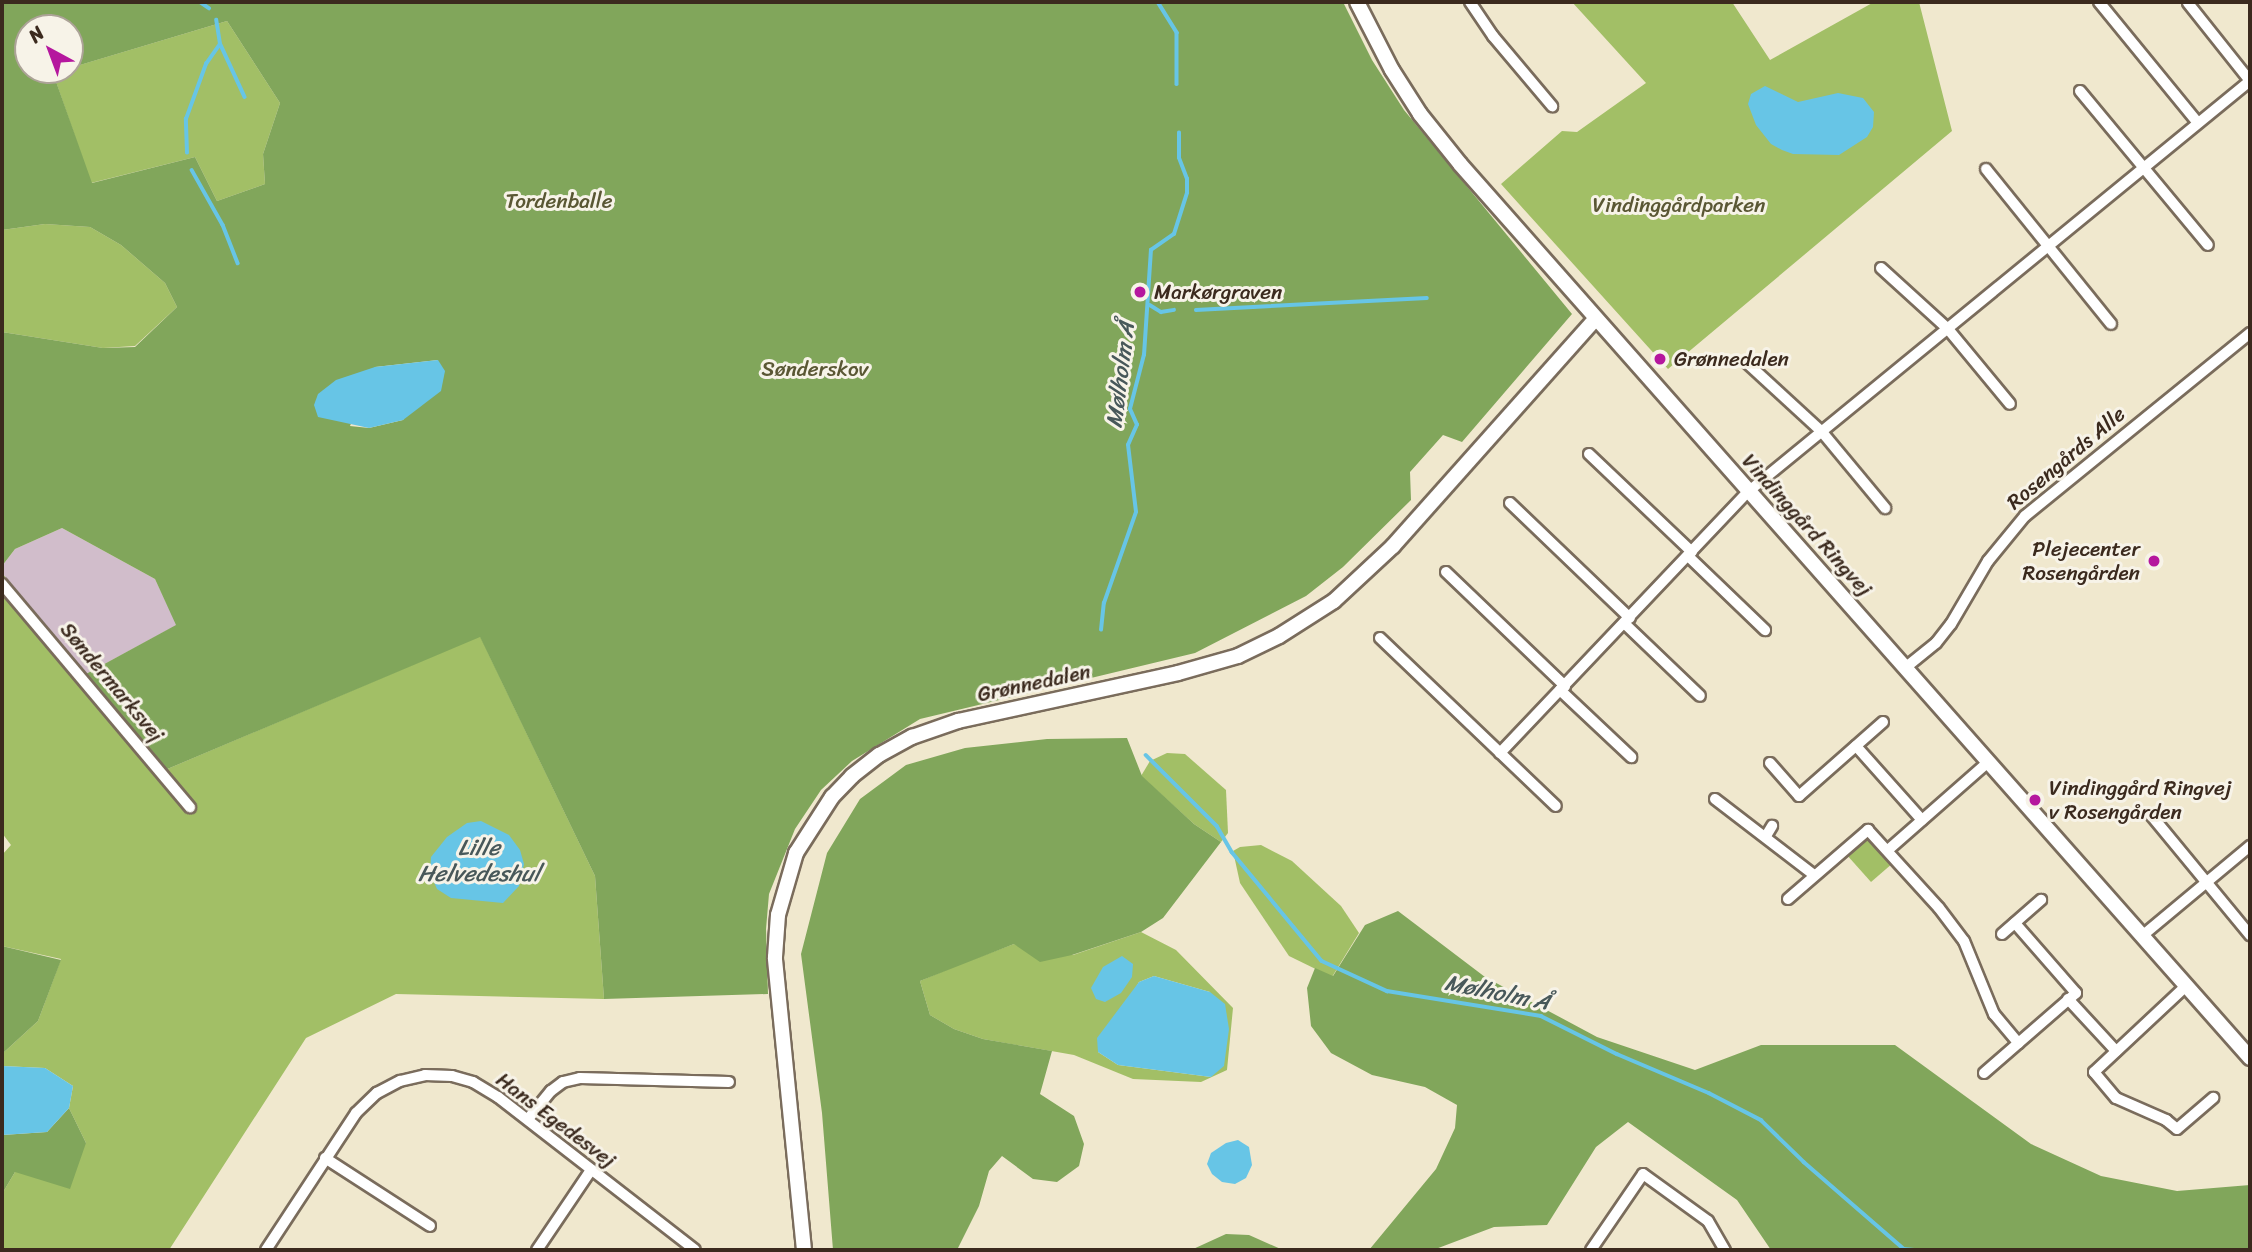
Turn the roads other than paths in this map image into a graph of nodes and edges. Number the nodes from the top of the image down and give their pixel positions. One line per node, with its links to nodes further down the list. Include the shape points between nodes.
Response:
1 (1357, 2): 14 (street, Vindinggård Ringvej, via 1392,70 1440,141)
2 (1470, 2): 7 (street)
3 (2099, 2): 8 (street)
4 (2188, 3): 5 (street)
5 (2250, 81): 8 (street)
6 (2080, 92): 10 (street)
7 (1552, 106)
8 (2198, 123): 10 (street)
9 (1986, 169): 11 (street)
10 (2143, 169): 11 (street); 12 (street)
11 (2048, 246): 15 (street); 16 (street)
12 (2208, 246)
13 (1881, 268): 16 (street)
14 (1595, 319): 22 (street, Vindinggård Ringvej); 72 (street, Grønnedalen, via 1393,546 1334,601 1290,629 1238,656 1178,673 958,720 878,755 832,797 796,853 778,915 777,993)
15 (2111, 324)
16 (1948, 328): 19 (street); 20 (street)
17 (2250, 333): 31 (street, Rosengårds Alle, via 2025,516 1988,561 1943,634)
18 (1746, 362): 20 (street)
19 (2010, 404)
20 (1822, 432): 22 (street); 24 (street)
21 (1589, 454): 25 (street)
22 (1749, 491): 25 (street); 31 (street, Vindinggård Ringvej)
23 (1510, 503): 28 (street)
24 (1885, 508)
25 (1690, 554): 28 (street); 29 (street)
26 (1446, 572): 32 (street)
27 (2, 584): 42 (street, Søndermarksvej)
28 (1627, 621): 32 (street); 33 (street)
29 (1765, 629)
30 (1380, 638): 36 (street)
31 (1905, 668): 38 (street, Vindinggård Ringvej)
32 (1563, 688): 36 (street); 37 (street)
33 (1700, 696)
34 (1883, 722): 35 (street)
35 (1856, 746): 39 (street, via 1799,796); 44 (street)
36 (1500, 753): 41 (street)
37 (1631, 757)
38 (1987, 762): 44 (street); 56 (street, Vindinggård Ringvej)
39 (1770, 763)
40 (1715, 799): 46 (street)
41 (1556, 806)
42 (190, 807)
43 (2151, 815): 50 (street)
44 (1922, 820): 48 (street)
45 (1772, 826): 46 (street)
46 (1766, 836): 49 (street)
47 (2250, 846): 50 (street)
48 (1888, 850): 49 (street, via 1868,830); 59 (street, via 1964,941 1994,1014)
49 (1814, 875): 51 (street)
50 (2207, 882): 55 (street); 56 (street)
51 (1788, 899)
52 (2041, 900): 53 (street)
53 (2014, 923): 54 (street); 58 (street, via 2076,993)
54 (2002, 934)
55 (2250, 935)
56 (2142, 936): 57 (street, Vindinggård Ringvej)
57 (2186, 986): 60 (street); 61 (street, Vindinggård Ringvej)
58 (2068, 999): 59 (street); 60 (street)
59 (2018, 1043): 62 (street)
60 (2116, 1051): 64 (street, via 2094,1072 2116,1098 2177,1129)
61 (2250, 1058)
62 (1984, 1073)
63 (730, 1082): 65 (street, via 580,1078 551,1091)
64 (2213, 1098)
65 (527, 1119): 66 (street, Hans Egedesvej, via 473,1083 452,1076 425,1076 400,1081 377,1093 356,1113); 67 (street, Hans Egedesvej)
66 (325, 1158): 68 (street); 69 (street, Hans Egedesvej)
67 (591, 1170): 70 (street); 71 (street, Hans Egedesvej)
68 (430, 1226)
69 (267, 1250)
70 (537, 1250)
71 (695, 1250)
72 (804, 1250)
73 (1591, 1250): 74 (street, via 1643,1174 1708,1221)
74 (1725, 1250)

